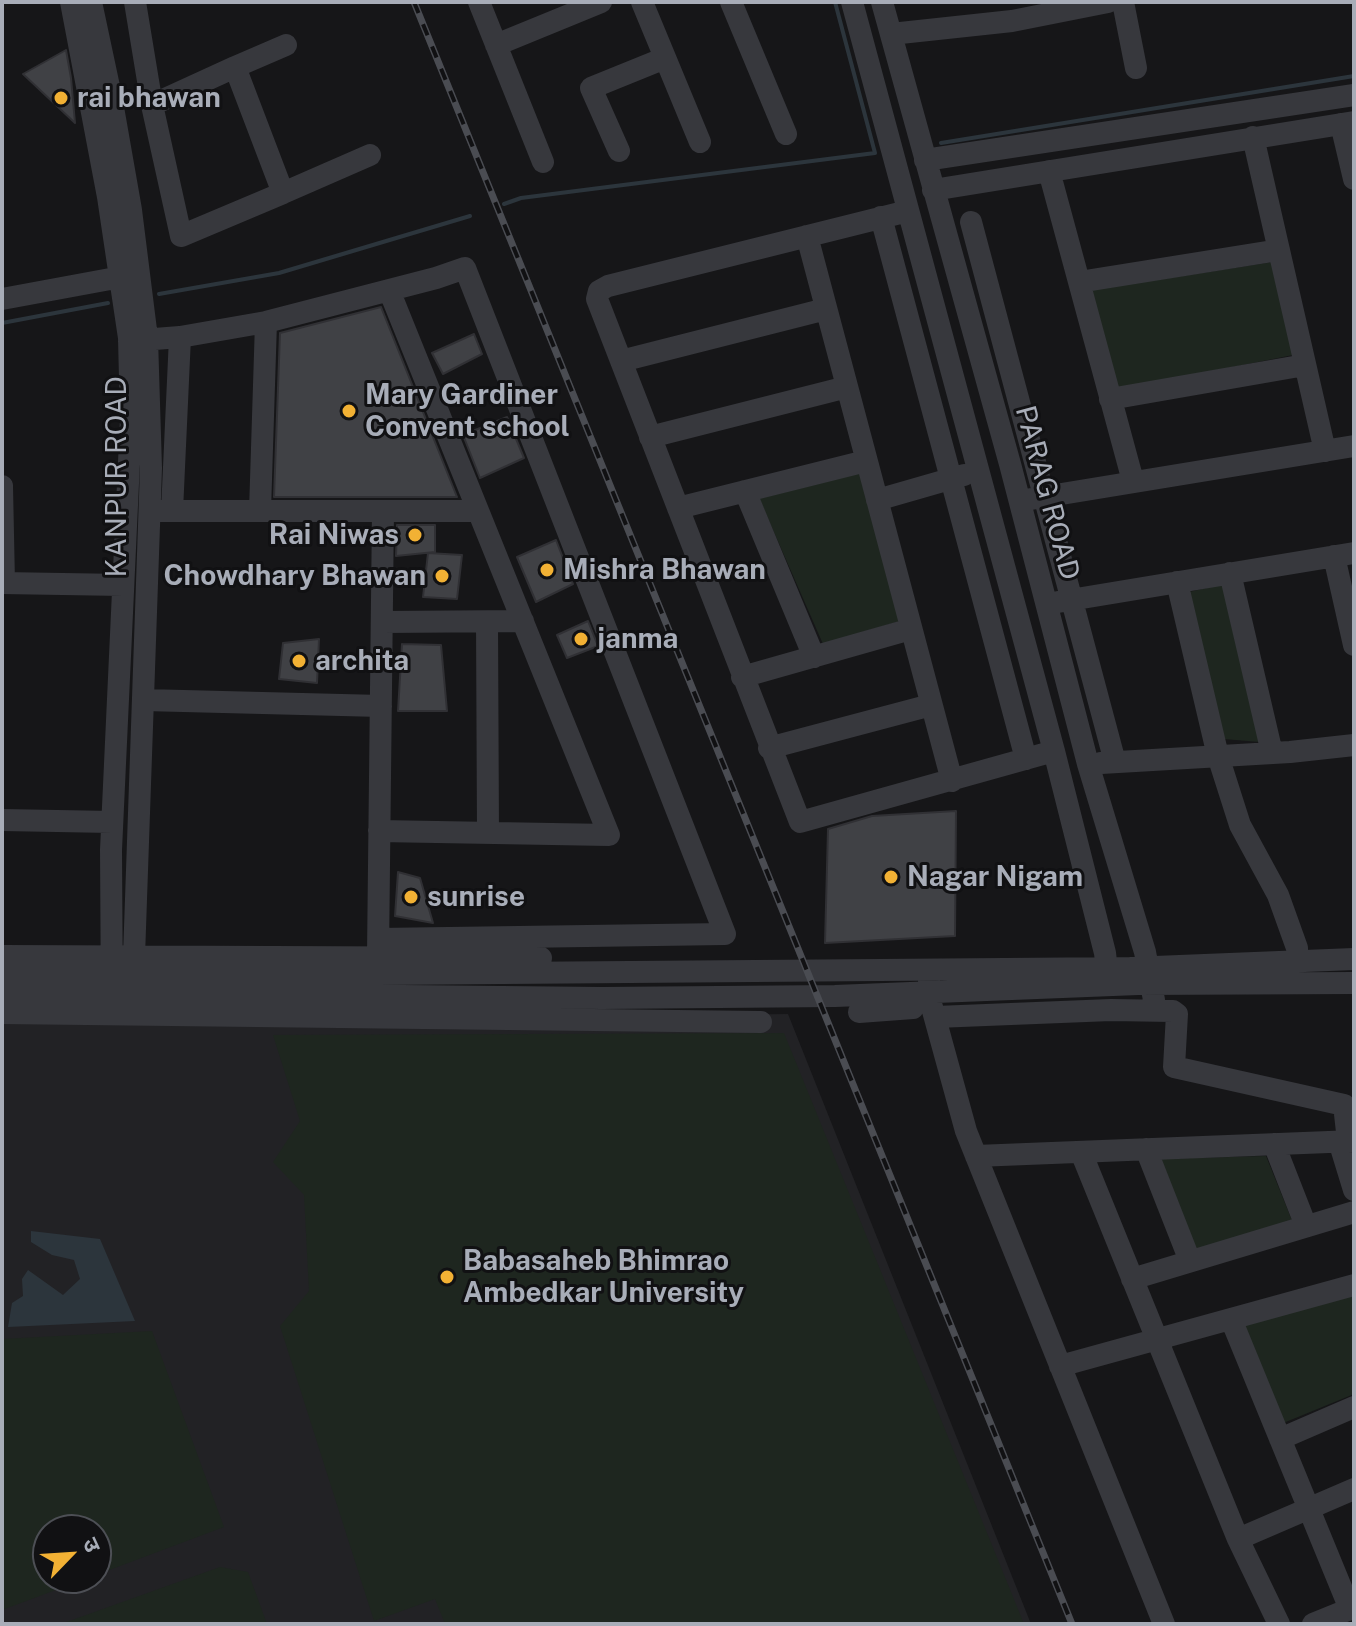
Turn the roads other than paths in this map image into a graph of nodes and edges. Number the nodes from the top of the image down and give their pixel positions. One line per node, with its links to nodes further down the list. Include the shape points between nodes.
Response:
1 (135, 2): 19 (street)
2 (479, 2): 14 (street)
3 (601, 2): 14 (street)
4 (642, 2): 15 (street)
5 (731, 2): 21 (street)
6 (852, 2): 24 (street)
7 (882, 2): 12 (street, PARAG ROAD)
8 (1108, 2): 11 (street)
9 (1123, 2): 17 (street)
10 (89, 3): 37 (street); 44 (street, KANPUR ROAD, via 131,210)
11 (1010, 12): 12 (street)
12 (891, 34): 25 (street, PARAG ROAD)
13 (286, 45): 16 (street)
14 (496, 45): 28 (street)
15 (665, 58): 23 (street); 26 (street, via 591,88)
16 (235, 67): 19 (street); 32 (street)
17 (1136, 68)
18 (1354, 95): 25 (street)
19 (152, 105): 32 (street, via 181,236)
20 (1348, 123): 22 (street); 30 (street)
21 (786, 134)
22 (1253, 137): 29 (street); 36 (street)
23 (700, 142)
24 (891, 145): 25 (street); 33 (street)
25 (922, 150): 31 (street, PARAG ROAD)
26 (619, 151)
27 (370, 155): 32 (street)
28 (543, 162)
29 (1049, 171): 31 (street); 38 (street)
30 (1354, 179)
31 (933, 190): 53 (street, PARAG ROAD)
32 (283, 193)
33 (896, 214): 35 (street); 54 (street)
34 (971, 222): 58 (street)
35 (807, 236): 41 (street); 45 (street, via 599,291 597,299)
36 (1279, 250): 38 (street); 46 (street)
37 (121, 277): 40 (street); 44 (street)
38 (1079, 282): 48 (street)
39 (389, 290): 42 (street); 65 (street); 97 (street, via 465,268 725,934)
40 (2, 299)
41 (826, 309): 45 (street); 47 (street)
42 (266, 322): 43 (street); 63 (street)
43 (180, 337): 44 (street); 62 (street)
44 (138, 340): 62 (street, KANPUR ROAD); 69 (street)
45 (621, 361): 49 (street)
46 (1305, 365): 48 (street); 51 (street)
47 (847, 387): 49 (street); 52 (street)
48 (1110, 399): 55 (street)
49 (650, 437): 61 (street)
50 (1354, 446): 51 (street)
51 (1325, 451): 55 (street)
52 (866, 461): 57 (street); 59 (street)
53 (1010, 464): 54 (street); 60 (street, PARAG ROAD)
54 (966, 475): 59 (street); 87 (street)
55 (1133, 481): 58 (street)
56 (2, 486): 71 (street)
57 (745, 491): 61 (street); 79 (street)
58 (1044, 496): 60 (street); 72 (street)
59 (877, 500): 77 (street)
60 (1018, 502): 73 (street, PARAG ROAD)
61 (678, 508): 80 (street)
62 (161, 511): 63 (street); 67 (street, KANPUR ROAD)
63 (260, 511): 64 (street)
64 (383, 511): 65 (street); 75 (street)
65 (478, 511): 74 (street)
66 (1344, 554): 68 (street); 78 (street)
67 (148, 567): 69 (street); 81 (street, KANPUR ROAD)
68 (1230, 573): 70 (street); 86 (street)
69 (123, 575): 71 (street); 93 (street)
70 (1177, 582): 72 (street); 88 (street)
71 (3, 583)
72 (1072, 599): 73 (street); 89 (street)
73 (1045, 605): 90 (street, PARAG ROAD)
74 (523, 621): 76 (street); 95 (street, via 609,835)
75 (382, 622): 76 (street); 83 (street)
76 (487, 622): 95 (street)
77 (911, 629): 79 (street); 82 (street)
78 (1354, 645)
79 (814, 657): 80 (street)
80 (742, 677): 85 (street)
81 (144, 700): 83 (street); 103 (street, KANPUR ROAD)
82 (931, 705): 85 (street); 91 (street)
83 (381, 706): 94 (street)
84 (1354, 745): 86 (street)
85 (769, 748): 91 (street, via 800,822)
86 (1272, 753): 88 (street)
87 (1041, 755): 91 (street); 100 (street)
88 (1218, 756): 89 (street); 98 (street, via 1240,825 1278,895)
89 (1115, 762): 90 (street)
90 (1088, 764): 99 (street, PARAG ROAD)
91 (952, 781)
92 (2, 820): 93 (street)
93 (112, 822): 101 (street)
94 (379, 831): 95 (street); 97 (street)
95 (488, 833)
96 (1354, 946): 98 (street)
97 (379, 948): 103 (street); 105 (street)
98 (1297, 948): 99 (street)
99 (1145, 952): 100 (street); 113 (street, PARAG ROAD)
100 (1105, 953): 104 (street); 114 (street)
101 (111, 955): 102 (street); 103 (street); 118 (street)
102 (2, 956)
103 (135, 956): 118 (street, KANPUR ROAD)
104 (930, 958): 108 (street); 116 (street)
105 (651, 959): 107 (street); 119 (street)
106 (1354, 959): 109 (street, via 1130,968)
107 (744, 960)
108 (848, 962)
109 (2, 974)
110 (1354, 983): 111 (street, via 633,998)
111 (2, 992)
112 (1354, 995): 113 (street)
113 (1154, 1000): 114 (street)
114 (1110, 1001): 116 (street)
115 (859, 1012): 116 (street)
116 (935, 1012): 121 (street, via 1173,1011 1174,1067 1344,1105); 125 (street)
117 (2, 1013): 118 (street)
118 (122, 1013): 119 (street)
119 (653, 1020): 120 (street)
120 (761, 1022)
121 (1347, 1141): 122 (street); 126 (street)
122 (1274, 1144): 123 (street); 128 (street)
123 (1146, 1149): 124 (street); 129 (street)
124 (1081, 1152): 125 (street); 130 (street)
125 (976, 1156): 134 (street)
126 (1354, 1190)
127 (1354, 1212): 128 (street)
128 (1306, 1226): 129 (street)
129 (1190, 1261): 130 (street)
130 (1132, 1279): 133 (street)
131 (1354, 1285): 132 (street)
132 (1231, 1319): 133 (street); 136 (street)
133 (1157, 1339): 134 (street); 139 (street)
134 (1060, 1366): 141 (street)
135 (1354, 1407): 136 (street)
136 (1280, 1439): 138 (street)
137 (1354, 1489): 138 (street)
138 (1309, 1509): 139 (street); 140 (street)
139 (1238, 1539): 142 (street)
140 (1352, 1608): 143 (street)
141 (1164, 1624)
142 (1279, 1624)
143 (1313, 1624)

